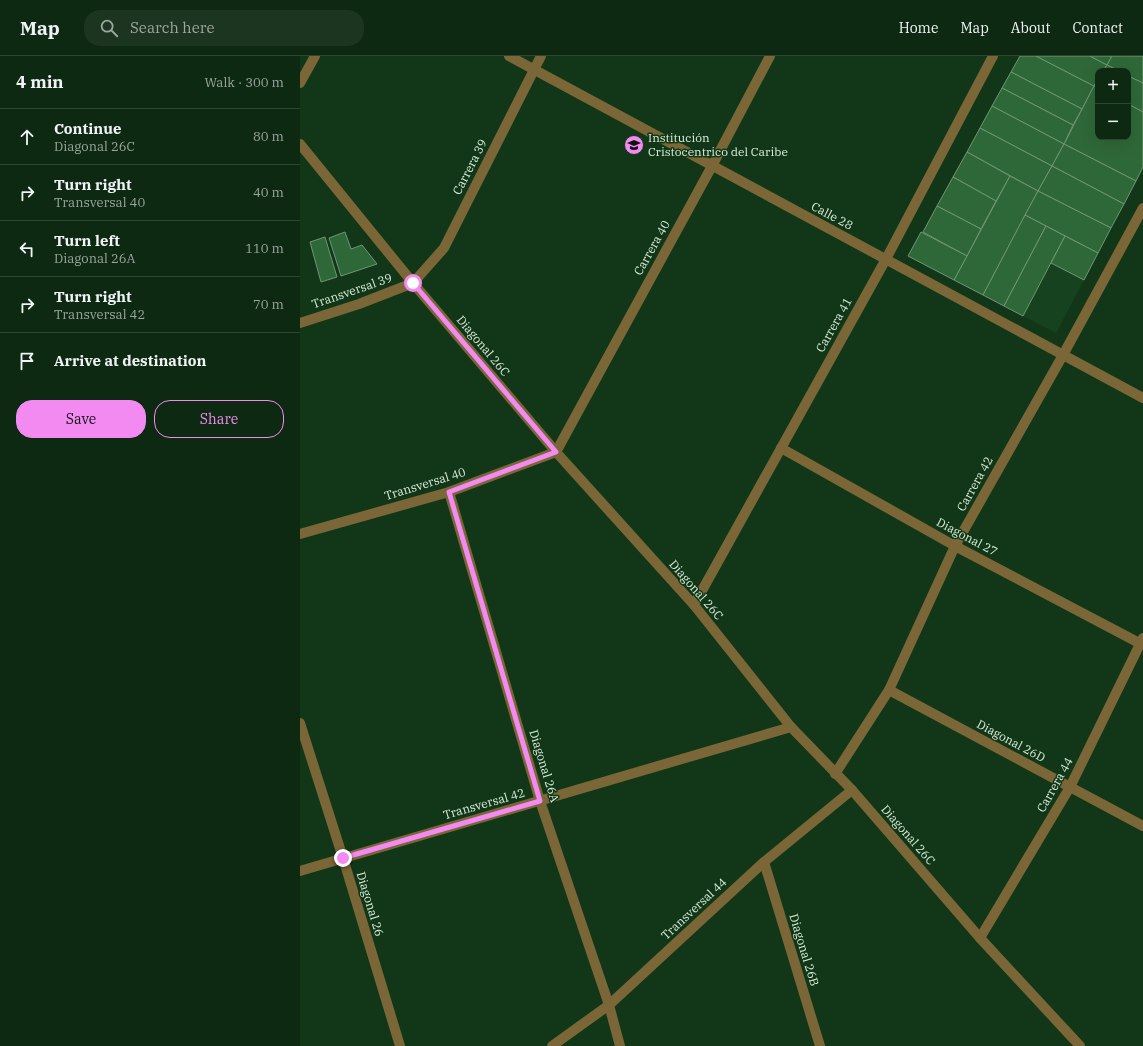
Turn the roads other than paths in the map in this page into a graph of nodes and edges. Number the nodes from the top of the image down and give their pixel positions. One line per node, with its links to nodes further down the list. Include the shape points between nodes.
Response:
1 (315, 56): 7 (street)
2 (509, 56): 6 (street, Calle 28)
3 (541, 56): 6 (street, Carrera 39)
4 (770, 56): 9 (street, Carrera 40)
5 (993, 56): 11 (street, Carrera 41)
6 (534, 70): 9 (street, Calle 28); 12 (street, Carrera 39, via 444,248)
7 (300, 83)
8 (300, 144): 12 (street, Diagonal 26C)
9 (712, 166): 11 (street, Calle 28); 17 (street, Carrera 40)
10 (1143, 208): 14 (street, Carrera 42)
11 (886, 259): 14 (street, Calle 28); 16 (street, Carrera 41)
12 (413, 283): 13 (street, Transversal 39, via 360,304); 17 (street, Diagonal 26C)
13 (300, 323)
14 (1063, 355): 15 (street, Calle 28); 20 (street, Carrera 42)
15 (1143, 398)
16 (781, 448): 20 (street, Diagonal 27); 21 (street, Carrera 41)
17 (556, 452): 18 (street, Transversal 40); 21 (street, Diagonal 26C)
18 (449, 492): 19 (street, Transversal 40); 29 (street, Diagonal 26A)
19 (300, 534)
20 (955, 546): 22 (street, Diagonal 27); 23 (street, Carrera 42)
21 (694, 605): 25 (street, Diagonal 26C)
22 (1142, 642): 27 (street, Carrera 44)
23 (889, 690): 26 (street, Carrera 42); 27 (street, Diagonal 26D)
24 (300, 723): 31 (street, Diagonal 26)
25 (791, 728): 26 (street, Diagonal 26C); 29 (street, Transversal 42)
26 (835, 774): 28 (street, Diagonal 26C)
27 (1070, 787): 30 (street, Diagonal 26D); 34 (street, Carrera 44)
28 (852, 790): 32 (street, Transversal 44); 34 (street, Diagonal 26C)
29 (540, 801): 31 (street, Transversal 42); 35 (street, Diagonal 26A)
30 (1143, 826)
31 (343, 858): 33 (street, Transversal 42); 36 (street, Diagonal 26)
32 (764, 862): 35 (street, Transversal 44); 39 (street, Diagonal 26B)
33 (300, 871)
34 (980, 938): 40 (street, Diagonal 26C)
35 (609, 1005): 37 (street, Transversal 44); 38 (street, Diagonal 26A)
36 (400, 1046)
37 (552, 1046)
38 (620, 1046)
39 (820, 1046)
40 (1080, 1046)

